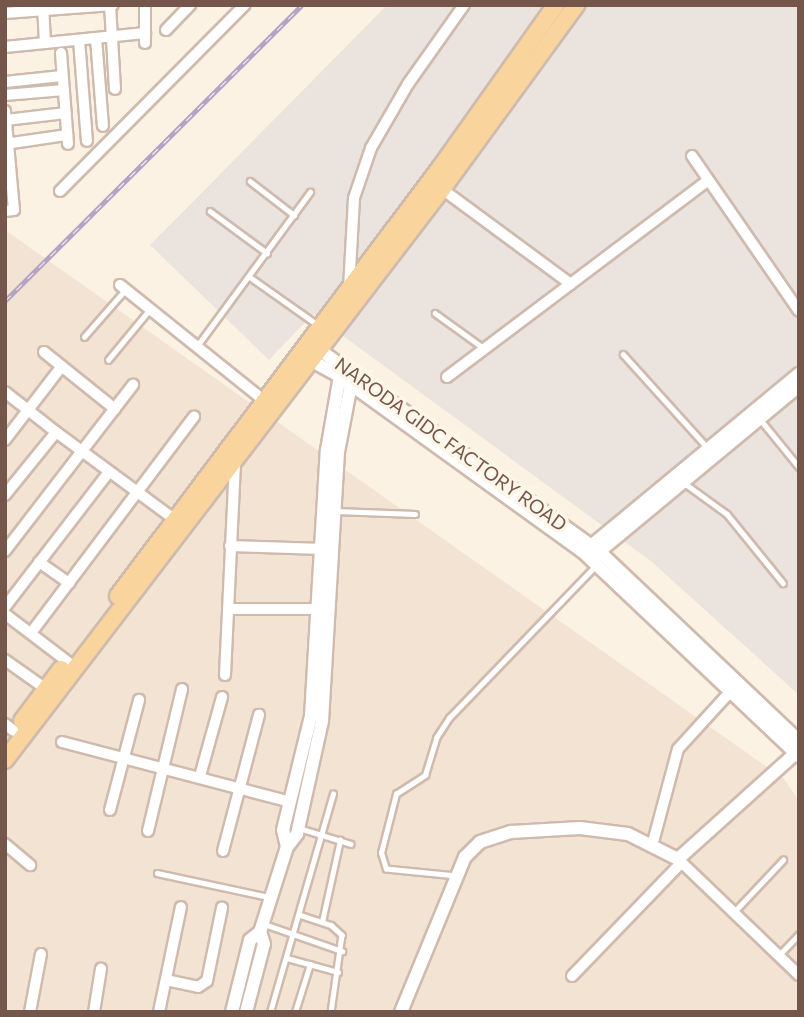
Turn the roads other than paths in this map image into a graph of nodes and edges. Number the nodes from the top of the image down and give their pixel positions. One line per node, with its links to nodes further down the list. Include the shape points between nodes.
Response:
1 (111, 5): 8 (street); 11 (street)
2 (145, 5): 11 (street, via 145,38)
3 (190, 5): 10 (street)
4 (245, 5): 32 (street)
5 (464, 5): 41 (street, via 408,84 371,148 354,198)
6 (556, 5): 41 (main road)
7 (576, 5): 31 (main road)
8 (43, 9): 9 (street); 14 (street)
9 (5, 13)
10 (166, 30)
11 (112, 37): 12 (street); 19 (street)
12 (96, 38): 13 (street); 24 (street)
13 (79, 40): 14 (street); 25 (street)
14 (45, 43): 15 (street)
15 (5, 47)
16 (61, 53): 17 (street)
17 (62, 76): 18 (street); 20 (street)
18 (5, 82)
19 (115, 89)
20 (64, 90): 21 (street); 22 (street)
21 (5, 95)
22 (66, 113): 23 (street); 26 (street, via 68,140)
23 (6, 115): 26 (street)
24 (103, 127)
25 (87, 141)
26 (7, 143): 28 (street)
27 (692, 156): 29 (street)
28 (8, 164): 34 (street, via 14,210)
29 (708, 180): 39 (street); 43 (street)
30 (250, 181): 36 (lane)
31 (442, 189): 39 (street); 45 (main road)
32 (60, 191)
33 (310, 192): 36 (lane)
34 (5, 211)
35 (211, 211): 37 (lane)
36 (294, 215): 37 (lane)
37 (267, 253): 38 (lane)
38 (250, 277): 45 (lane); 47 (lane)
39 (571, 284): 48 (street)
40 (122, 288): 42 (street); 46 (lane)
41 (349, 292): 45 (main road)
42 (150, 309): 47 (street); 52 (lane)
43 (799, 311)
44 (435, 313): 48 (lane)
45 (326, 331): 50 (main road)
46 (84, 337)
47 (197, 347): 60 (street)
48 (485, 349): 56 (street)
49 (44, 352): 53 (street)
50 (311, 352): 55 (street, NARODA GIDC FACTORY ROAD); 60 (main road); 69 (main road)
51 (623, 354): 67 (lane)
52 (108, 360)
53 (62, 366): 61 (street); 62 (street)
54 (799, 374): 67 (street)
55 (346, 375): 75 (street); 79 (street, via 327,450); 81 (street, NARODA GIDC FACTORY ROAD)
56 (447, 377)
57 (133, 385): 61 (street)
58 (799, 387): 64 (street)
59 (5, 392): 62 (street)
60 (265, 401): 77 (main road)
61 (115, 409): 68 (street)
62 (28, 410): 65 (street); 66 (street)
63 (194, 417): 73 (street)
64 (760, 419): 70 (lane); 72 (street)
65 (56, 432): 68 (street); 74 (street)
66 (5, 440)
67 (708, 448): 81 (street)
68 (82, 452): 71 (street); 80 (street)
69 (234, 462): 78 (street); 103 (main road)
70 (799, 467)
71 (109, 472): 73 (street); 82 (street)
72 (683, 482): 81 (street); 84 (lane, via 727,514)
73 (137, 492): 77 (street); 83 (street)
74 (5, 495)
75 (335, 511): 76 (lane); 110 (street, via 322,721)
76 (415, 514)
77 (174, 519): 91 (main road)
78 (230, 546): 79 (street); 87 (street)
79 (323, 549): 86 (street)
80 (5, 551)
81 (593, 554): 95 (street, NARODA GIDC FACTORY ROAD); 101 (street, NARODA GIDC FACTORY ROAD); 123 (lane, via 449,718 436,738 425,775 396,794 381,853 386,869)
82 (39, 562): 83 (street); 85 (street)
83 (69, 583): 89 (street)
84 (783, 583)
85 (5, 607)
86 (319, 609): 87 (street); 108 (street, via 311,716)
87 (228, 610): 92 (street)
88 (5, 614): 89 (street)
89 (31, 633): 91 (street)
90 (5, 660): 93 (street)
91 (68, 662): 93 (main road)
92 (225, 675)
93 (46, 689): 99 (main road)
94 (182, 689): 104 (street)
95 (731, 691): 101 (street, NARODA GIDC FACTORY ROAD); 116 (street, via 678,749)
96 (222, 697): 105 (street)
97 (139, 700): 102 (street)
98 (259, 715): 106 (street)
99 (8, 733)
100 (62, 742): 102 (street)
101 (798, 750): 120 (street)
102 (125, 757): 104 (street); 109 (street)
103 (5, 760)
104 (163, 766): 105 (street); 111 (street)
105 (200, 776): 106 (street)
106 (240, 786): 108 (street); 118 (street)
107 (333, 794): 112 (lane)
108 (290, 802): 117 (street, via 283,830)
109 (110, 810)
110 (298, 828): 112 (lane); 117 (street)
111 (148, 831)
112 (322, 835): 113 (lane); 128 (lane)
113 (340, 840): 115 (lane); 129 (lane)
114 (5, 844): 121 (street)
115 (352, 844)
116 (652, 846): 120 (street); 123 (street, via 628,834 580,828 511,832 494,835 473,848)
117 (287, 847): 124 (street)
118 (223, 851)
119 (783, 860): 127 (lane)
120 (680, 861): 127 (street); 141 (street)
121 (30, 865)
122 (157, 873): 124 (lane)
123 (457, 876): 150 (street)
124 (271, 898): 130 (street)
125 (181, 907): 142 (street)
126 (222, 908): 142 (street, via 207,981 198,986)
127 (732, 914): 135 (street)
128 (300, 915): 129 (lane); 132 (lane)
129 (322, 922): 133 (lane, via 339,931)
130 (262, 928): 132 (lane); 143 (street, via 250,940)
131 (799, 934): 135 (lane)
132 (293, 937): 133 (lane); 136 (lane)
133 (342, 951): 139 (lane)
134 (41, 954): 144 (street)
135 (778, 957): 140 (street)
136 (287, 958): 137 (lane); 147 (lane)
137 (310, 964): 139 (lane); 148 (lane)
138 (101, 968): 145 (street)
139 (338, 972): 149 (lane)
140 (799, 975)
141 (572, 976)
142 (166, 980): 146 (street)
143 (239, 1011)
144 (30, 1012)
145 (94, 1012)
146 (159, 1012)
147 (270, 1012)
148 (295, 1012)
149 (331, 1012)
150 (401, 1012)

